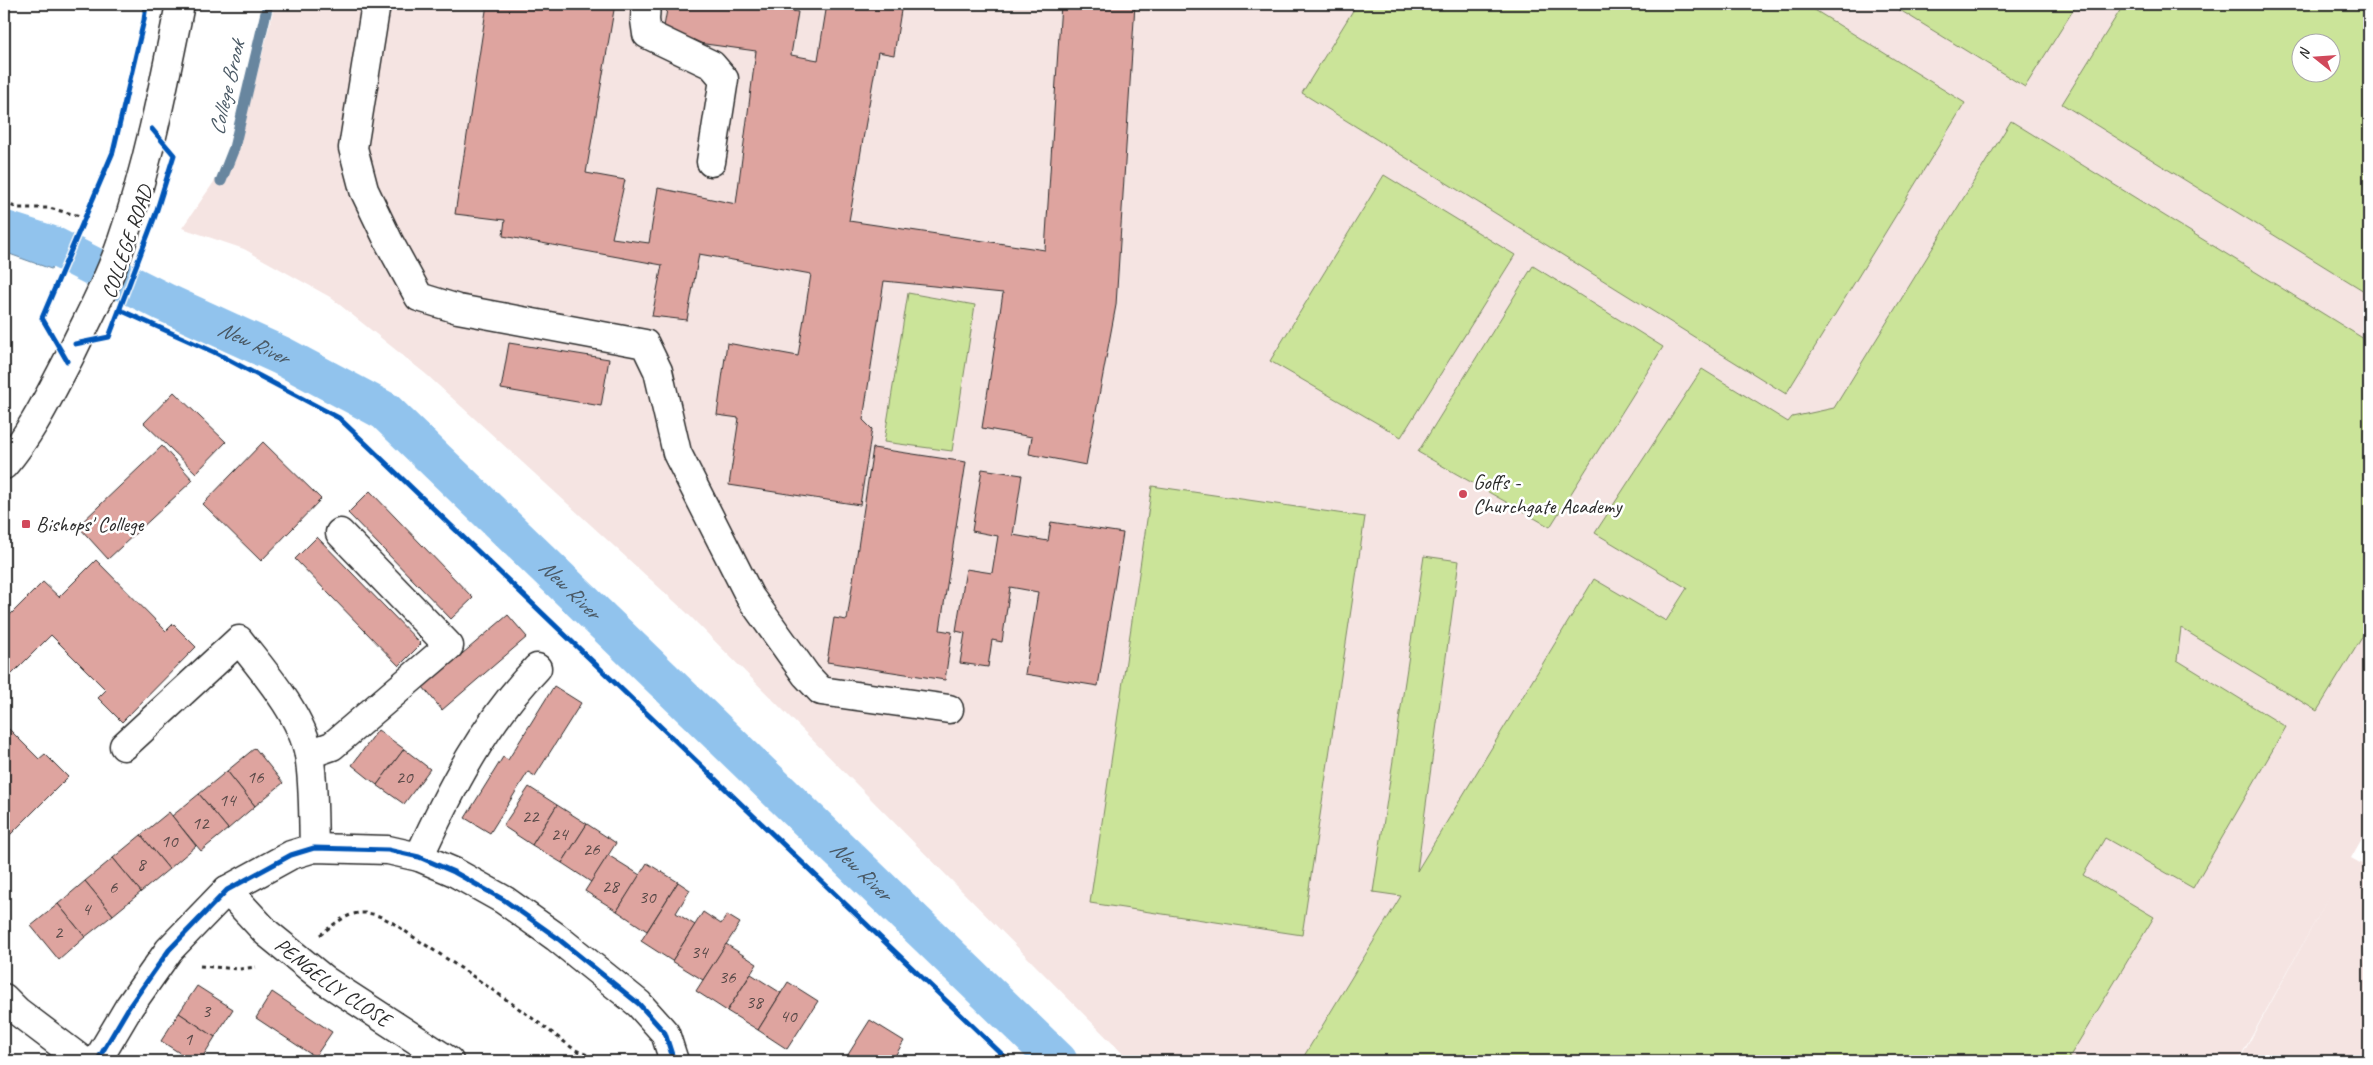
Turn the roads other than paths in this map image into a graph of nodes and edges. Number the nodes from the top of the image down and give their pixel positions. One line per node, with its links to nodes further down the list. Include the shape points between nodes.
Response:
1 (180, 4): 5 (street, COLLEGE ROAD, via 162,92 121,244 104,288 48,399)
2 (376, 4): 8 (street, via 353,148 364,190 419,297 458,309 645,344 658,370 677,454 750,597 806,675 821,691)
3 (646, 4): 4 (street, via 647,34 712,65 724,79)
4 (711, 162)
5 (4, 465)
6 (340, 533): 10 (street, via 449,646 332,746)
7 (537, 668): 12 (street, via 515,690 470,757 442,807)
8 (949, 709)
9 (124, 746): 10 (street, via 239,640 294,715)
10 (310, 754): 11 (street)
11 (314, 848): 12 (street, via 388,850); 13 (street, via 291,855)
12 (420, 857): 18 (street, via 504,900 571,949 654,1020 665,1033)
13 (227, 890): 16 (street, via 169,950 129,1007); 17 (street, PENGELLY CLOSE, via 293,956)
14 (4, 998): 15 (street)
15 (82, 1061)
16 (97, 1061)
17 (449, 1061)
18 (674, 1061)

